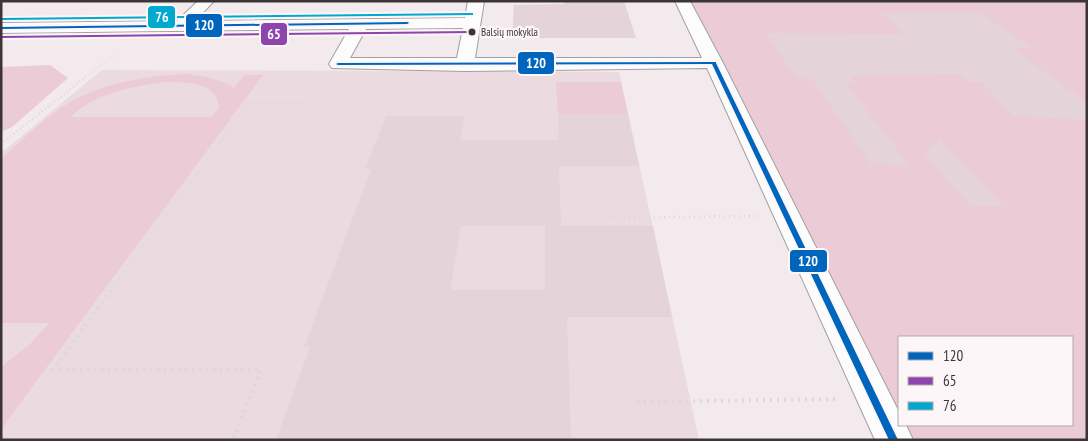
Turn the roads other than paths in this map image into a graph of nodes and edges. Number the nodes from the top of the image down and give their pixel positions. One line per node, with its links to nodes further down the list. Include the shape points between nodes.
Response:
1 (207, 1): 6 (street)
2 (476, 1): 5 (street)
3 (682, 1): 8 (street)
4 (361, 23): 5 (street); 6 (street); 9 (street, via 338,64)
5 (472, 23): 9 (street)
6 (181, 26): 7 (street)
7 (1, 28)
8 (714, 63): 9 (street); 10 (street)
9 (465, 65)
10 (894, 440)

